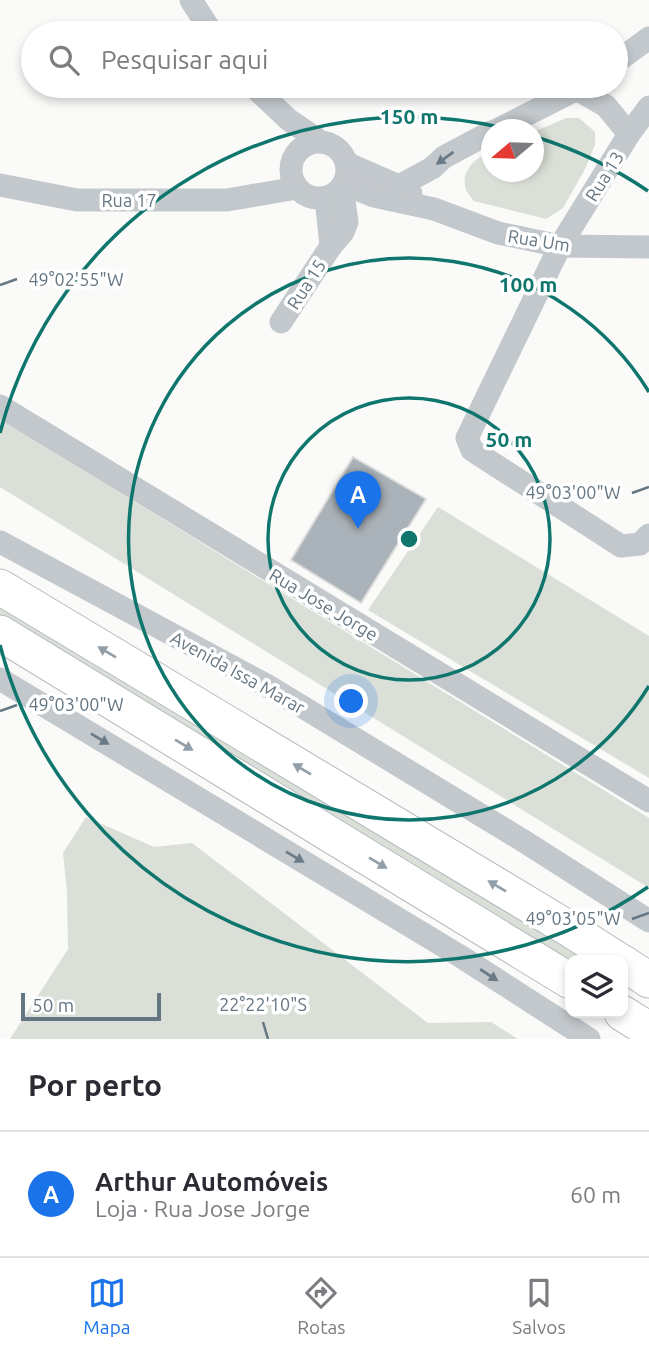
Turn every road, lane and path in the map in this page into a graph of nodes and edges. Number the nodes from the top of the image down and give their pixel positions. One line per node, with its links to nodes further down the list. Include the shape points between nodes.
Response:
1 (191, 0): 2 (street)
2 (204, 21)
3 (649, 38): 4 (street)
4 (628, 53)
5 (266, 98): 10 (street)
6 (560, 98): 9 (street)
7 (594, 98): 11 (street)
8 (649, 107): 11 (street, Rua 13)
9 (519, 119)
10 (289, 120): 13 (street); 14 (street)
11 (629, 134): 19 (street, Rua 13)
12 (481, 138): 17 (street, one-way to 17)
13 (321, 142): 14 (street, via 312,143); 15 (street, via 343,155)
14 (295, 170): 15 (street, via 310,197); 16 (street, Rua 17, via 259,194 228,200 77,200)
15 (339, 183): 17 (street, Rua Um); 18 (street, Rua Um); 21 (street, Rua 15, via 346,222 343,232)
16 (0, 185)
17 (399, 186): 18 (street, Rua Um)
18 (434, 209): 19 (street, Rua Um, via 498,233)
19 (560, 246): 20 (street, Rua Um); 23 (street, Rua 13, via 467,438 472,450 621,546 640,544)
20 (649, 247)
21 (281, 322)
22 (0, 406): 28 (street, Rua Jose Jorge)
23 (649, 535)
24 (0, 542): 29 (street, Avenida Issa Marar, via 268,687)
25 (0, 587): 30 (highway, one-way to 25)
26 (0, 633): 32 (highway, one-way to 32)
27 (0, 679): 36 (street, one-way to 36, via 460,956)
28 (649, 801)
29 (649, 921)
30 (610, 955)
31 (628, 966): 33 (highway)
32 (565, 978)
33 (649, 980)
34 (628, 1017): 35 (highway)
35 (649, 1030)
36 (589, 1039)

